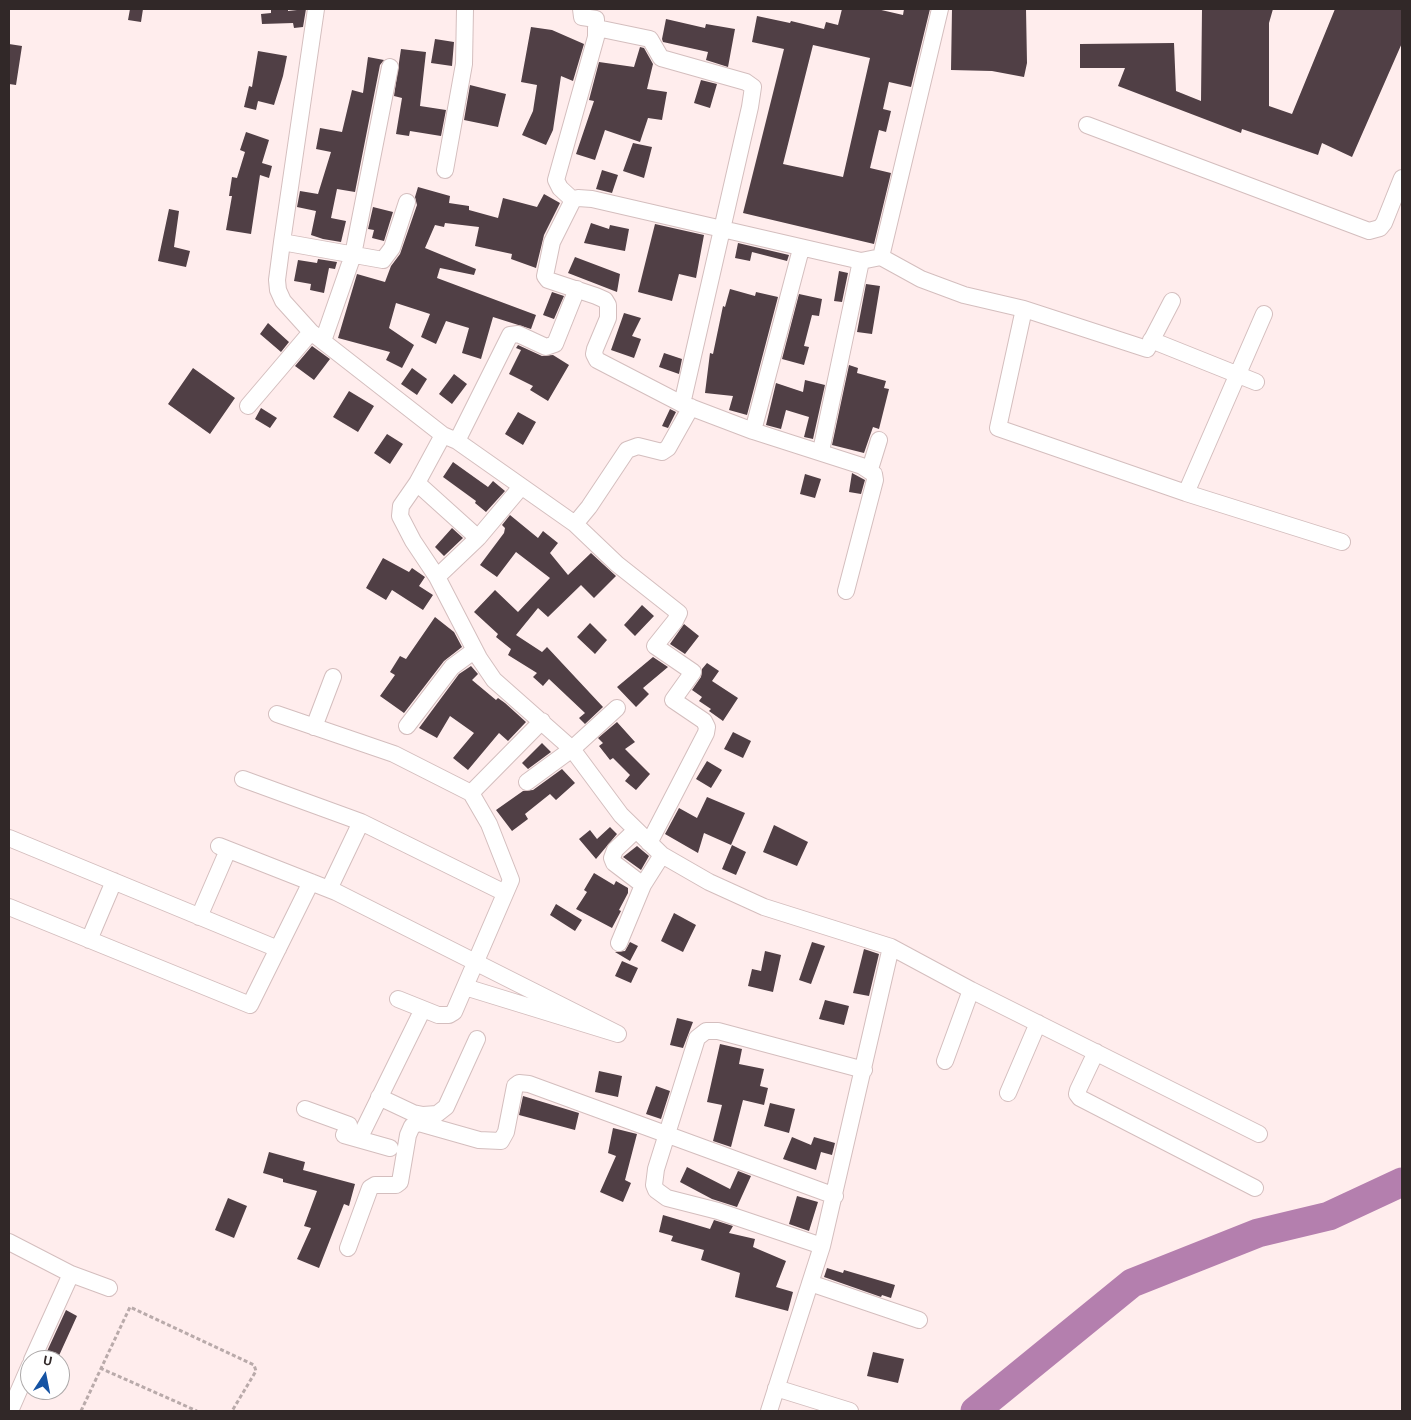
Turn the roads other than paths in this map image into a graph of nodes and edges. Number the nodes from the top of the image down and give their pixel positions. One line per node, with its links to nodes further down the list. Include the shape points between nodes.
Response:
1 (316, 9): 13 (street)
2 (465, 9): 8 (street, via 464,64)
3 (581, 9): 5 (street, via 582,17 596,19)
4 (940, 9): 16 (street)
5 (597, 28): 10 (street, via 557,173 557,184); 12 (street, via 650,39 661,58 746,82 753,87)
6 (390, 67): 15 (street)
7 (1088, 125): 9 (street, via 1369,231 1380,228 1384,223)
8 (445, 170)
9 (1402, 178)
10 (573, 200): 12 (street, via 592,198); 18 (street, via 552,242 545,276 548,280)
11 (406, 202): 15 (street, via 398,235 385,259)
12 (720, 229): 14 (street); 26 (street)
13 (282, 242): 15 (street); 22 (street, via 278,290 282,300)
14 (801, 248): 17 (street); 28 (street)
15 (354, 255): 22 (street)
16 (881, 257): 17 (street); 20 (street, via 921,279 964,295)
17 (861, 261): 31 (street)
18 (577, 289): 26 (street, via 605,300 608,305 608,318 595,349 597,360); 29 (street, via 555,344 546,347 518,334 510,335)
19 (1172, 301): 23 (street)
20 (1024, 309): 23 (street, via 1147,349); 35 (street, via 998,428)
21 (1264, 314): 24 (street)
22 (317, 336): 27 (street); 29 (street)
23 (1152, 340): 24 (street)
24 (1237, 375): 25 (street); 35 (street)
25 (1256, 382)
26 (686, 405): 28 (street); 36 (street, via 668,448 662,452 638,446 627,450)
27 (248, 406)
28 (753, 432): 31 (street)
29 (450, 438): 33 (street); 34 (street)
30 (879, 440): 32 (street)
31 (821, 451): 32 (street)
32 (870, 470): 40 (street, via 875,480)
33 (417, 483): 37 (street); 39 (street, via 401,506 400,516)
34 (521, 487): 36 (street); 37 (street)
35 (1186, 493): 38 (street)
36 (575, 524): 55 (street, via 617,564 679,613 655,646 693,672 673,700 704,721 707,727)
37 (478, 538): 39 (street)
38 (1342, 542)
39 (436, 577): 41 (street)
40 (846, 591)
41 (475, 650): 45 (street, via 494,680); 46 (street, via 452,667)
42 (333, 677): 47 (street)
43 (617, 708): 48 (street)
44 (277, 714): 47 (street)
45 (542, 722): 48 (street); 51 (street)
46 (407, 726)
47 (314, 727): 51 (street, via 394,754)
48 (572, 749): 50 (street); 53 (street)
49 (243, 779): 52 (street)
50 (526, 782)
51 (471, 793): 61 (street, via 489,824 511,880)
52 (361, 822): 60 (street); 61 (street)
53 (636, 830): 55 (street); 59 (street, via 614,850 612,858)
54 (9, 838): 57 (street)
55 (649, 843): 56 (street)
56 (662, 855): 59 (street); 66 (street, via 764,908)
57 (114, 881): 63 (street); 64 (street)
58 (311, 882): 60 (street); 63 (street, via 224,848); 67 (street)
59 (643, 885): 65 (street)
60 (329, 889): 68 (street)
61 (505, 893): 68 (street)
62 (9, 907): 64 (street)
63 (199, 917): 67 (street)
64 (89, 940): 67 (street, via 250,1004)
65 (619, 943)
66 (891, 947): 70 (street); 77 (street)
67 (278, 949)
68 (475, 963): 69 (street); 69 (street, via 618,1034)
69 (465, 987): 72 (street, via 454,1012 449,1015 438,1015)
70 (971, 990): 73 (street); 76 (street)
71 (398, 999): 72 (street)
72 (424, 1009): 79 (street)
73 (1038, 1023): 75 (street); 78 (street)
74 (477, 1039): 79 (street, via 446,1107 437,1114 413,1113)
75 (1096, 1052): 83 (street); 85 (street, via 1078,1090 1080,1098)
76 (945, 1062)
77 (864, 1070): 82 (street, via 718,1031 706,1031 697,1038); 86 (street)
78 (1008, 1093)
79 (379, 1096): 81 (street)
80 (305, 1109): 81 (street)
81 (357, 1131): 84 (street)
82 (666, 1134): 86 (street); 88 (street, via 654,1177 654,1185 661,1194); 89 (street, via 519,1083 515,1086 506,1132 501,1141 479,1140 419,1123 412,1126 400,1182 370,1188)
83 (1259, 1134)
84 (390, 1148)
85 (1255, 1188)
86 (835, 1196): 88 (street)
87 (9, 1242): 90 (street)
88 (822, 1246): 91 (street)
89 (348, 1248)
90 (71, 1274): 92 (street); 94 (street)
91 (810, 1283): 93 (street); 96 (street)
92 (110, 1288)
93 (919, 1320)
94 (37, 1350)
95 (20, 1380): 97 (street)
96 (776, 1388): 99 (street); 100 (street)
97 (13, 1391): 98 (street)
98 (10, 1411)
99 (770, 1411)
100 (850, 1411)

